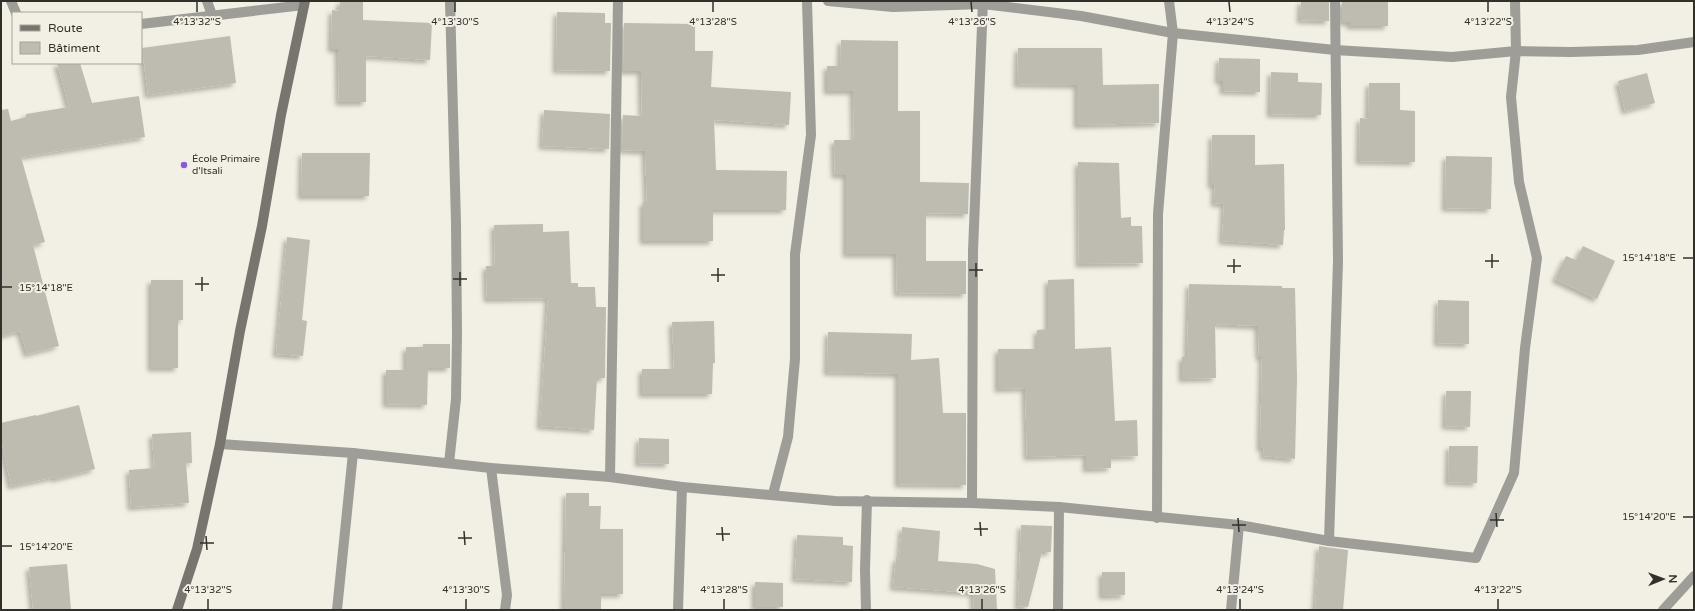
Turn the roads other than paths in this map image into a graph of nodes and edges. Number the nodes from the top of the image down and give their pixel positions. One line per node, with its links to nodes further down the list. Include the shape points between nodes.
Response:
1 (11, 1): 12 (street)
2 (207, 1): 13 (street)
3 (450, 1): 21 (street, via 457,341 456,399)
4 (618, 1): 23 (street)
5 (807, 1): 25 (street, via 811,135 795,254 796,360 788,438)
6 (828, 1): 10 (street, via 893,7)
7 (1169, 1): 15 (street)
8 (1335, 1): 17 (street)
9 (1515, 1): 18 (street)
10 (982, 2): 15 (street, via 1081,16); 27 (street, via 973,251)
11 (305, 3): 13 (street); 19 (street, via 281,115)
12 (16, 12)
13 (212, 15): 14 (street)
14 (142, 24)
15 (1173, 33): 17 (street); 29 (street, via 1158,214)
16 (1694, 42): 18 (street, via 1638,50)
17 (1335, 50): 18 (street, via 1452,57); 31 (street, via 1338,261)
18 (1516, 51): 31 (street, via 1511,96 1519,174 1537,258 1525,348 1514,473 1476,558)
19 (220, 444): 20 (street); 33 (street, via 197,549)
20 (352, 453): 21 (street); 34 (street)
21 (449, 463): 22 (street)
22 (491, 468): 23 (street); 35 (street, via 507,595)
23 (610, 477): 24 (street)
24 (682, 487): 25 (street); 36 (street)
25 (773, 494): 26 (street, via 835,500)
26 (867, 500): 27 (street); 37 (street)
27 (972, 503): 28 (street)
28 (1059, 507): 29 (street); 38 (street)
29 (1157, 518): 30 (street)
30 (1239, 525): 31 (street); 39 (street)
31 (1329, 541)
32 (1694, 576): 40 (street)
33 (177, 610)
34 (337, 610)
35 (506, 610)
36 (678, 610)
37 (866, 610)
38 (1058, 610)
39 (1231, 610)
40 (1663, 610)

